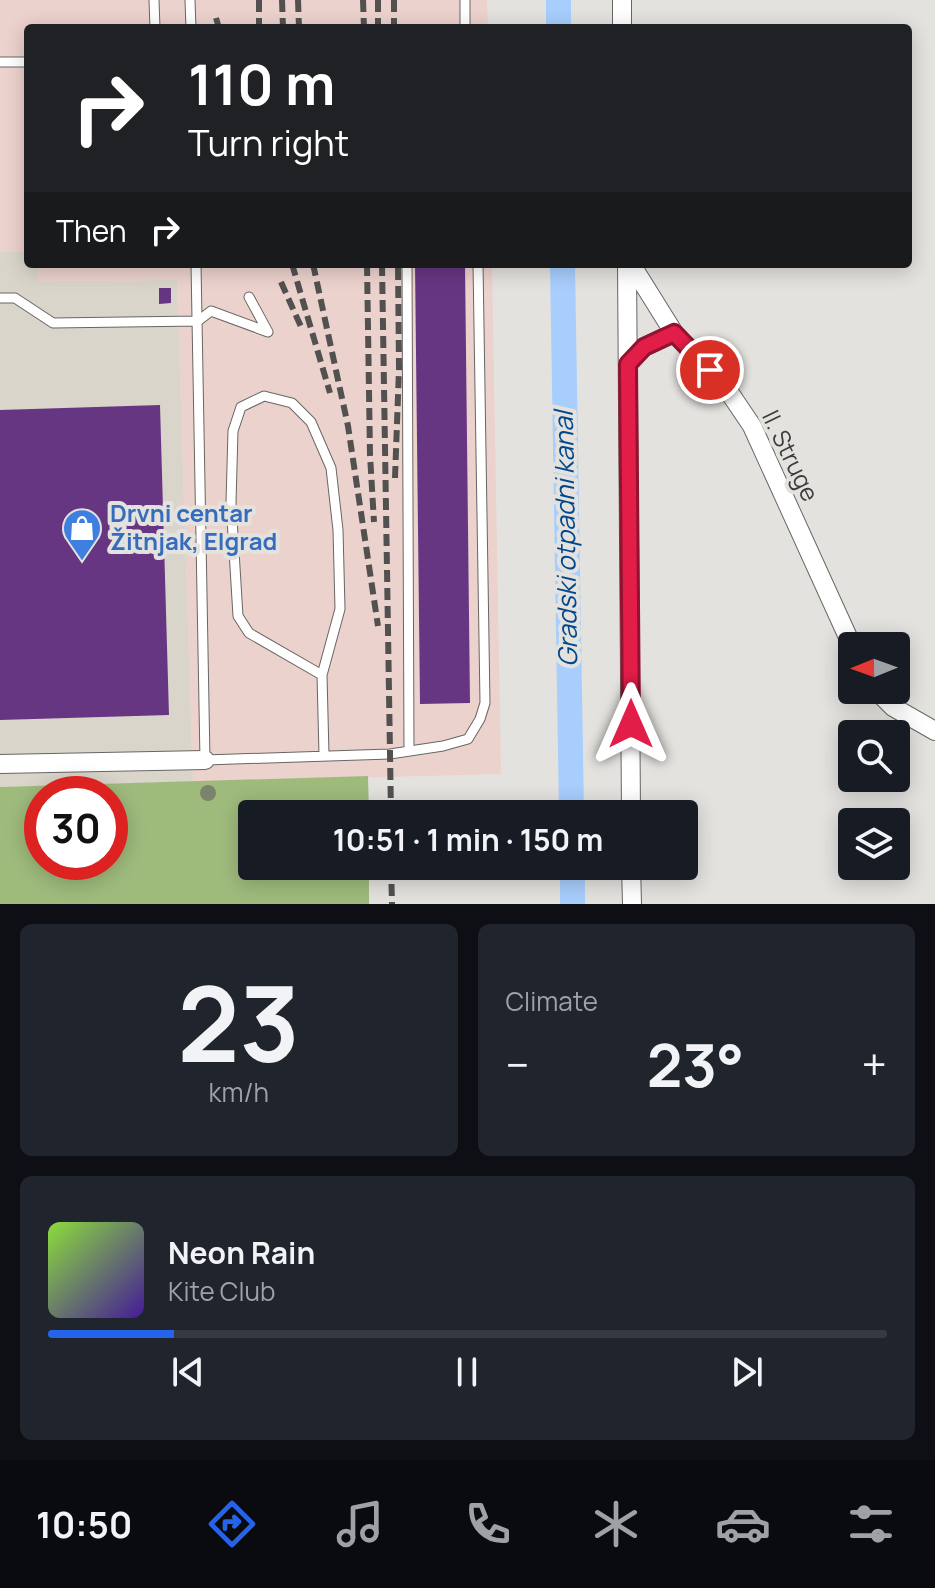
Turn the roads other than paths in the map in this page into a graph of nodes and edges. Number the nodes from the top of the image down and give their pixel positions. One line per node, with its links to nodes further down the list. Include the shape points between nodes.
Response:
1 (154, 0): 5 (lane)
2 (190, 0): 6 (lane)
3 (465, 0): 7 (lane)
4 (622, 0): 8 (street)
5 (155, 24)
6 (191, 24)
7 (465, 24)
8 (622, 24)
9 (0, 62): 10 (lane)
10 (24, 62)
11 (196, 268): 18 (lane)
12 (407, 268): 25 (lane)
13 (478, 268): 25 (lane, via 485,703 468,739)
14 (629, 268): 20 (street)
15 (632, 268): 19 (street, II. Struge)
16 (249, 297): 18 (lane, via 268,332 211,311)
17 (0, 298): 18 (lane, via 15,298 53,323)
18 (198, 321): 27 (lane)
19 (674, 333): 20 (street, via 644,347); 21 (street, II. Struge, via 727,389 752,426)
20 (628, 364): 29 (street)
21 (846, 632)
22 (322, 675): 22 (lane, via 340,609 331,468 311,422 292,403 264,396 241,407 233,431 238,616 249,633); 26 (lane)
23 (890, 704): 24 (street)
24 (935, 731)
25 (409, 749): 26 (lane)
26 (324, 755): 27 (lane)
27 (205, 760): 28 (street)
28 (0, 764)
29 (631, 800)
30 (631, 880): 31 (street)
31 (632, 904)

